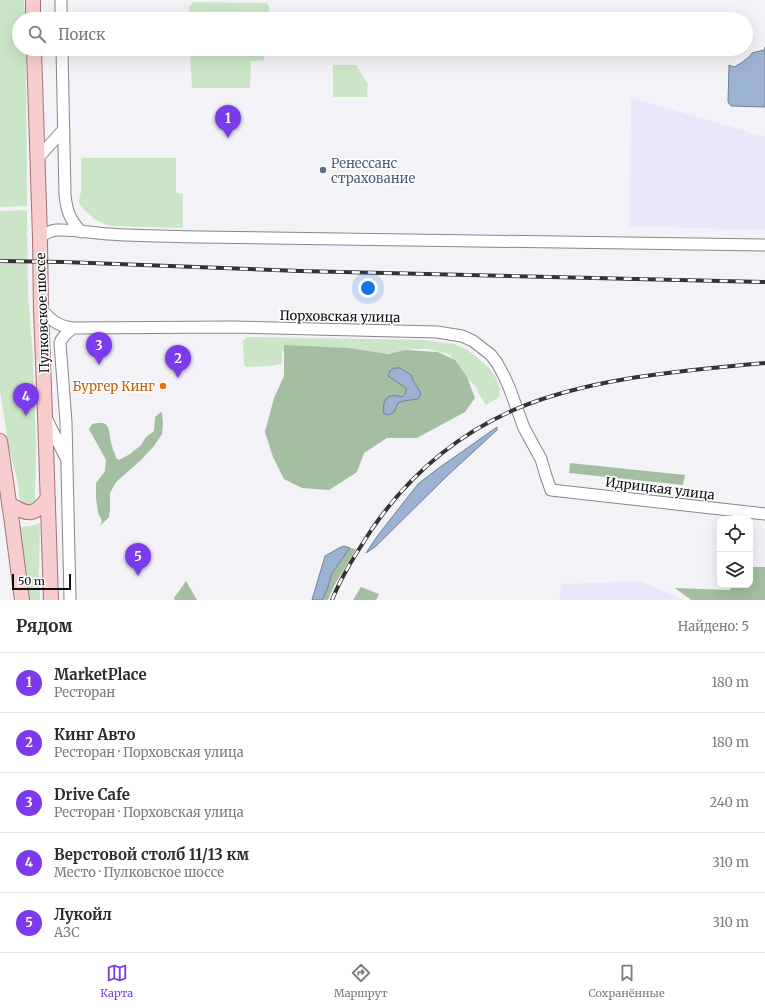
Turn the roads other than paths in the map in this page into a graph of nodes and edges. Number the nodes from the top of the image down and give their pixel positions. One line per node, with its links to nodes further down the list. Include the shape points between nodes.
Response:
1 (32, 0): 3 (main road)
2 (61, 0): 4 (street)
3 (33, 12)
4 (61, 12)
5 (34, 56): 8 (main road, Пулковское шоссе)
6 (62, 56): 7 (street)
7 (64, 129): 8 (street); 9 (street, via 66,205 68,214)
8 (37, 159): 10 (main road, Пулковское шоссе)
9 (81, 232): 10 (street, via 54,230); 11 (street, via 198,237)
10 (40, 238): 12 (main road, Пулковское шоссе)
11 (765, 245)
12 (41, 309): 13 (street, Порховская улица, via 56,324); 14 (main road, Пулковское шоссе)
13 (73, 328): 16 (street, via 60,343); 17 (street, Порховская улица, via 233,327 436,332 462,336 473,341 497,363 524,428 541,459)
14 (45, 415): 16 (street); 18 (main road, Пулковское шоссе)
15 (0, 442): 19 (main road)
16 (66, 461): 23 (street)
17 (551, 490): 20 (street, Идрицкая улица)
18 (48, 498): 19 (main road, via 41,507 30,513); 22 (main road, Пулковское шоссе)
19 (9, 504): 21 (main road)
20 (765, 514)
21 (22, 600)
22 (51, 600)
23 (70, 600)

